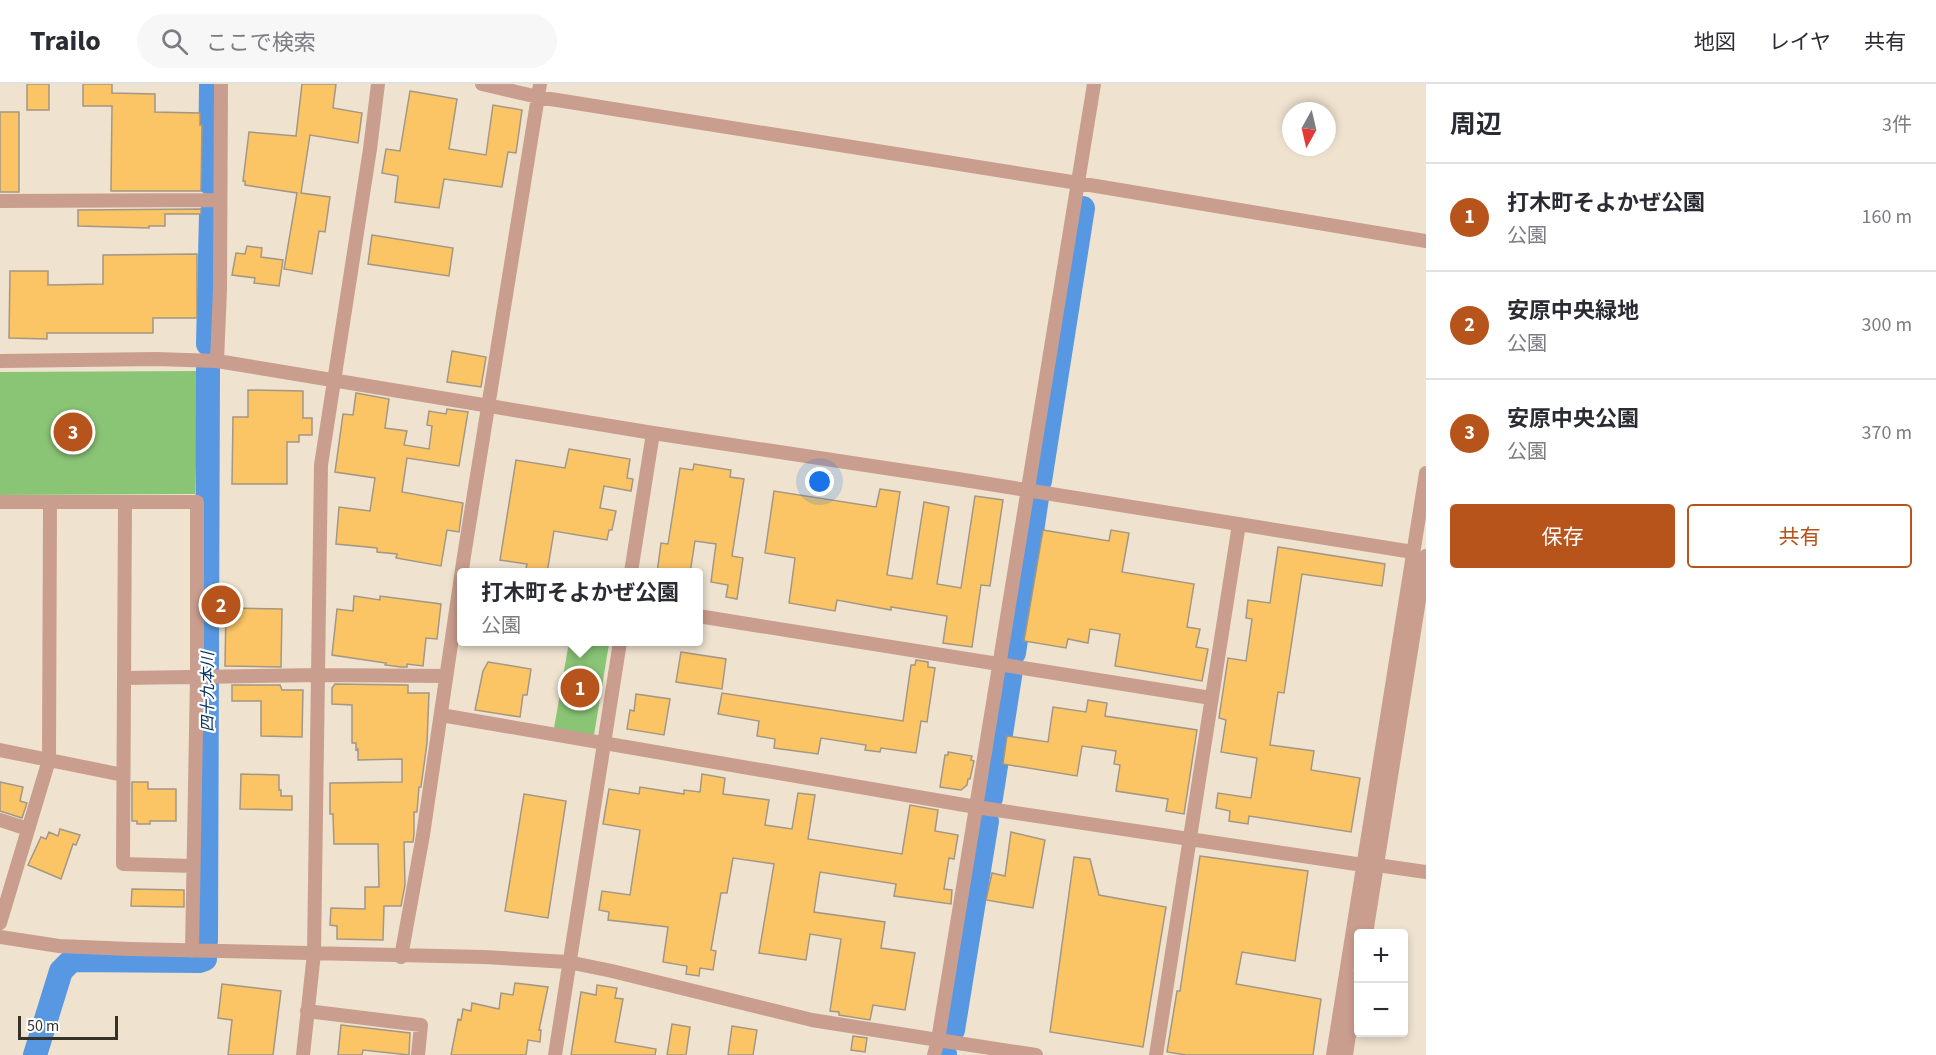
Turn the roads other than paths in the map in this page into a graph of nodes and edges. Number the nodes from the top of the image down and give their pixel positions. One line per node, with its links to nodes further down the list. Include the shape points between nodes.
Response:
1 (221, 84): 7 (street)
2 (378, 84): 12 (street)
3 (482, 84): 5 (street)
4 (1094, 84): 6 (street)
5 (539, 90): 6 (street); 13 (street)
6 (1077, 183): 9 (street); 16 (street)
7 (220, 200): 8 (street); 11 (street)
8 (0, 201)
9 (1426, 241)
10 (0, 361): 11 (street)
11 (217, 361): 12 (street)
12 (334, 380): 13 (street); 29 (street, via 321,465)
13 (488, 405): 14 (street); 22 (street)
14 (653, 433): 16 (street); 23 (street)
15 (1426, 473): 21 (street)
16 (1026, 491): 20 (street); 28 (street)
17 (0, 502): 18 (street)
18 (50, 502): 19 (street); 37 (street)
19 (125, 502): 30 (street, via 197,502); 32 (street)
20 (1239, 524): 21 (street); 33 (street)
21 (1420, 554): 26 (street); 43 (street)
22 (463, 568)
23 (632, 568)
24 (457, 605): 31 (street)
25 (703, 617): 28 (street)
26 (1420, 636): 43 (street)
27 (619, 646): 35 (street)
28 (999, 663): 33 (street); 39 (street)
29 (318, 675): 30 (street); 31 (street); 51 (street)
30 (197, 676): 32 (street); 44 (street)
31 (446, 676): 34 (street)
32 (124, 678): 38 (street)
33 (1211, 698): 42 (street)
34 (441, 715): 35 (street); 52 (street)
35 (603, 743): 39 (street); 53 (street)
36 (0, 750): 37 (street)
37 (49, 760): 38 (street); 41 (street)
38 (123, 775): 44 (street, via 123,864)
39 (976, 807): 42 (street); 56 (street)
40 (0, 820): 41 (street)
41 (28, 829): 46 (street)
42 (1189, 839): 43 (street); 62 (street)
43 (1370, 865): 45 (street); 48 (street); 63 (street)
44 (194, 866): 50 (street)
45 (1426, 872)
46 (5, 885): 47 (street)
47 (0, 923)
48 (1366, 929)
49 (0, 937): 50 (street, via 59,946)
50 (192, 951): 51 (street)
51 (314, 953): 52 (street); 55 (street)
52 (401, 957): 53 (street)
53 (568, 962): 56 (street, via 812,1020); 59 (street)
54 (1358, 983): 64 (street)
55 (307, 1011): 57 (street); 58 (street, via 421,1024)
56 (939, 1040): 60 (street); 61 (street)
57 (303, 1055)
58 (418, 1055)
59 (555, 1055)
60 (934, 1055)
61 (1036, 1055)
62 (1156, 1055)
63 (1333, 1055)
64 (1346, 1055)

